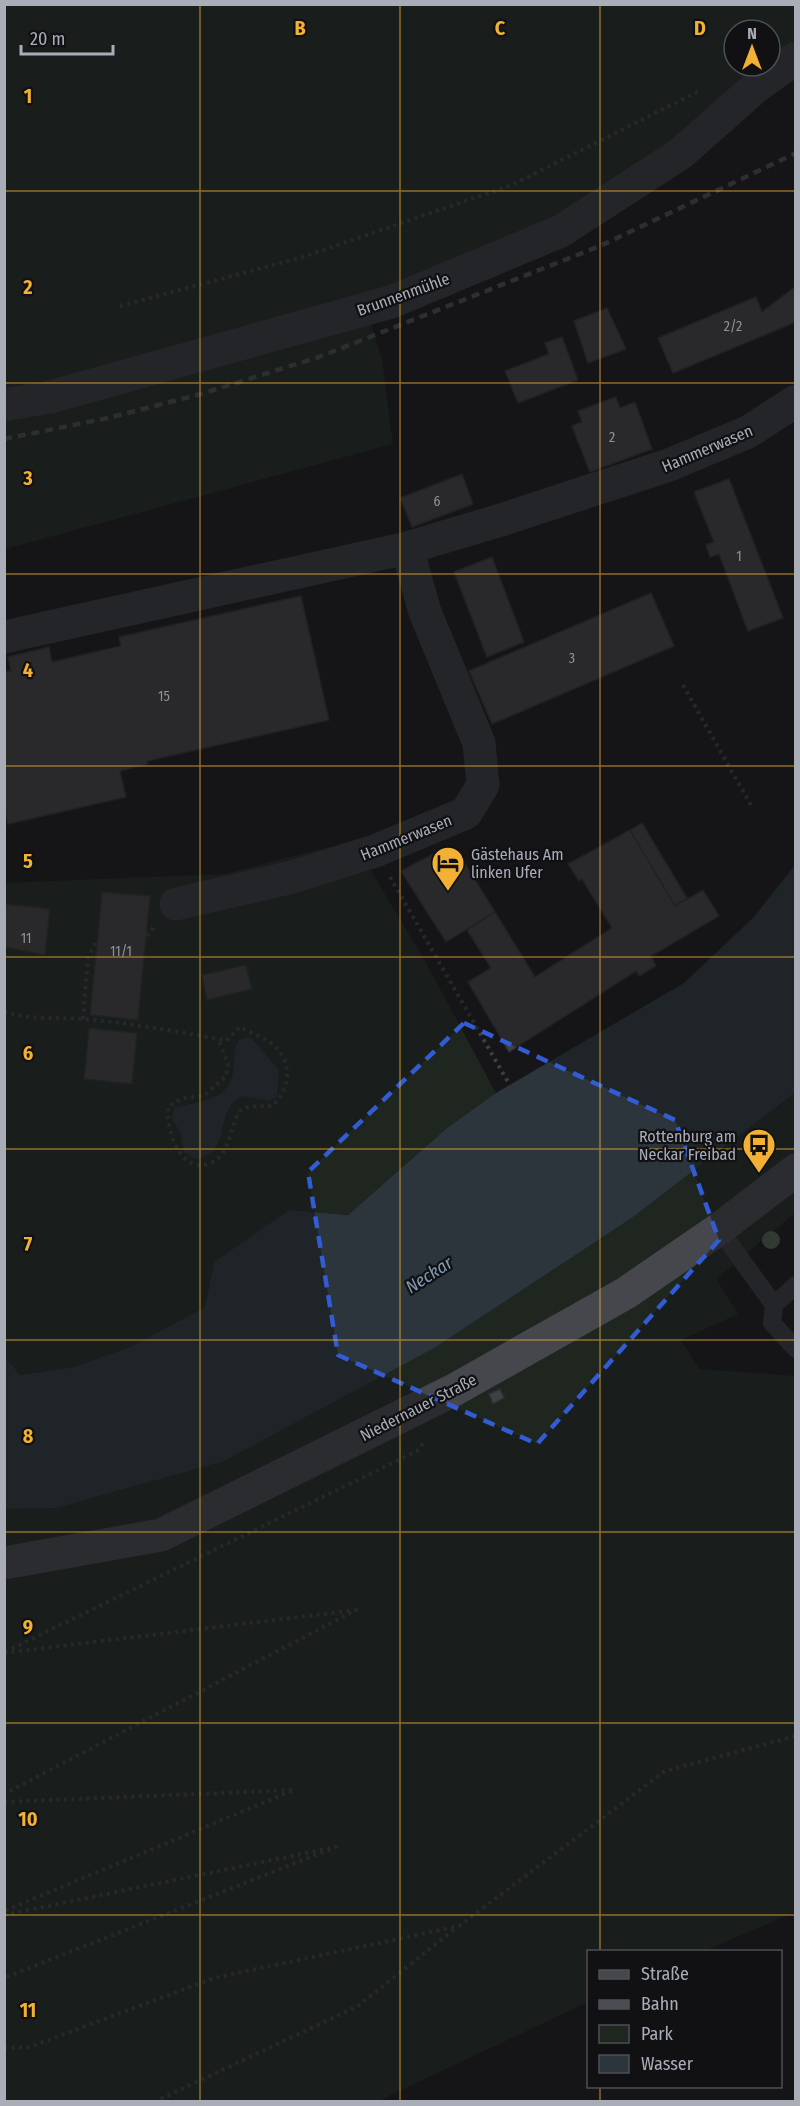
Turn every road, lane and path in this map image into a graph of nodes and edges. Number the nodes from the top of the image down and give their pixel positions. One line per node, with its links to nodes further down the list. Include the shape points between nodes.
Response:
1 (795, 58): 5 (street, Brunnenmühle, via 680,154 561,231 391,302 50,397)
2 (711, 84): 3 (path, via 512,185 303,257)
3 (120, 306)
4 (795, 401): 6 (street, Hammerwasen, via 748,432 669,465)
5 (4, 405)
6 (406, 548): 7 (street, Hammerwasen); 10 (street, Hammerwasen, via 425,612 479,743 483,785 466,813)
7 (4, 637)
8 (683, 685): 9 (path)
9 (752, 807)
10 (375, 851): 11 (street, Hammerwasen, via 289,878); 16 (path)
11 (176, 904)
12 (98, 941): 14 (path, via 88,957)
13 (4, 1012): 14 (path, via 20,1017)
14 (83, 1019): 15 (path)
15 (218, 1038): 15 (path, via 226,1041 240,1027 271,1044 284,1061 288,1079 284,1096 272,1106 240,1111 226,1148 210,1163 198,1164 182,1157 174,1145 166,1116 169,1106 183,1098 204,1096 226,1076 228,1064)
16 (508, 1082)
17 (795, 1170): 18 (main road, Niedernauer Straße)
18 (719, 1229): 20 (lane); 22 (main road, Niedernauer Straße, via 626,1293 454,1390 161,1535)
19 (795, 1285): 20 (lane)
20 (774, 1305): 21 (lane, via 772,1323)
21 (795, 1349)
22 (4, 1563)
23 (4, 1653): 25 (path, via 356,1610)
24 (795, 1736): 28 (path, via 665,1771)
25 (4, 1794)
26 (4, 1802): 27 (path, via 294,1790)
27 (4, 1913): 29 (path, via 336,1847)
28 (459, 1926): 30 (path, via 214,1978 30,2047); 31 (path, via 358,2006)
29 (4, 1978)
30 (4, 2048)
31 (154, 2102)

